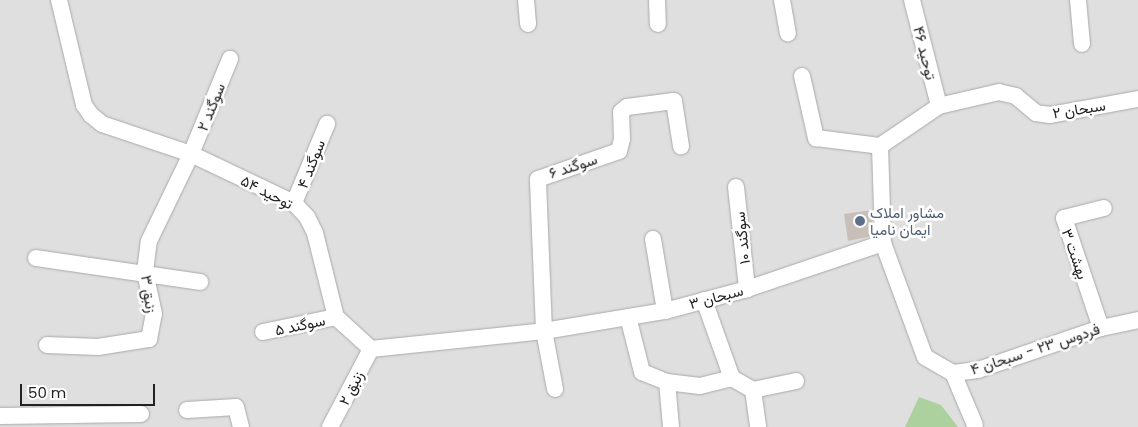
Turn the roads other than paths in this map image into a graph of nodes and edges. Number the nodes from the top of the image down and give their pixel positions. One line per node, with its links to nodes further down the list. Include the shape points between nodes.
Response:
1 (60, 0): 18 (street, توحید ۵۴, via 84,105 91,115 102,124)
2 (526, 0): 7 (street)
3 (657, 0): 8 (street)
4 (782, 0): 9 (street)
5 (912, 0): 14 (street, توحید ۴۶)
6 (1078, 0): 10 (street)
7 (528, 24)
8 (658, 24)
9 (788, 33)
10 (1082, 44)
11 (230, 59): 18 (street, سوگند ۲)
12 (802, 76): 17 (street, via 816,138)
13 (1138, 99): 14 (street, سبحان ۲, via 1050,115 1036,112 1009,92)
14 (939, 106): 17 (street)
15 (327, 124): 20 (street, سوگند ۴)
16 (681, 146): 34 (street, سوگند ۶, via 674,101 626,107 621,112 619,151 538,179)
17 (880, 146): 23 (street, فردوس ۲۳ - سبحان ۴)
18 (191, 154): 20 (street, توحید ۵۴); 25 (street, زنبق ۳, via 149,241)
19 (736, 187): 27 (street, سوگند ۱۰)
20 (294, 203): 30 (street, توحید ۵۴, via 307,217 315,233)
21 (1104, 208): 33 (street, بهشت ۳, via 1064,218)
22 (653, 239): 29 (street)
23 (883, 243): 27 (street, سبحان ۳); 38 (street, فردوس ۲۳ - سبحان ۴, via 926,357)
24 (36, 258): 25 (street)
25 (145, 272): 26 (street); 36 (street, زنبق ۳, via 154,314 149,339 98,347)
26 (200, 282)
27 (747, 289): 28 (street, سبحان ۳)
28 (704, 300): 29 (street, سبحان ۳); 39 (street)
29 (665, 311): 31 (street, سبحان ۳)
30 (336, 317): 35 (street, سوگند ۵); 37 (street)
31 (628, 317): 34 (street, سبحان ۳); 41 (street, via 642,372)
32 (1138, 320): 33 (street, فردوس ۲۳ - سبحان ۴)
33 (1101, 328): 38 (street, فردوس ۲۳ - سبحان ۴, via 978,370)
34 (544, 331): 37 (street); 42 (street)
35 (263, 332)
36 (47, 345)
37 (371, 349): 49 (street, زنبق ۲)
38 (953, 373): 47 (street)
39 (732, 378): 41 (street, via 700,386); 43 (street)
40 (796, 381): 43 (street)
41 (667, 382): 50 (street)
42 (555, 389)
43 (753, 390): 51 (street)
44 (187, 410): 48 (street, via 236,407)
45 (141, 414): 46 (street)
46 (0, 416)
47 (976, 426)
48 (241, 427)
49 (330, 427)
50 (671, 427)
51 (758, 427)

